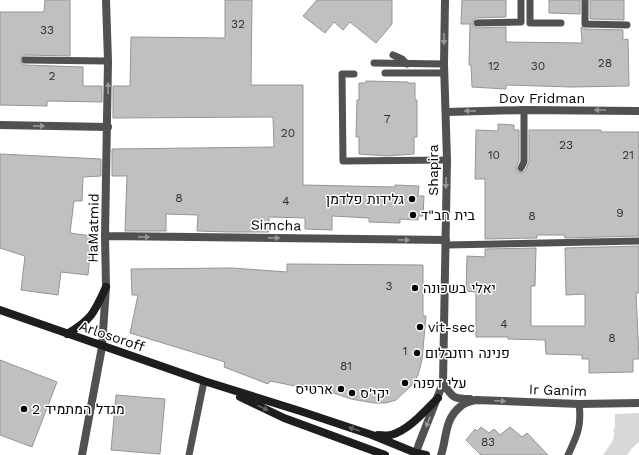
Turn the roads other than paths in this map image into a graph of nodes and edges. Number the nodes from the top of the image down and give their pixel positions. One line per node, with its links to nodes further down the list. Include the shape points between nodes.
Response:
1 (106, 0): 11 (street, HaMatmid)
2 (444, 0): 14 (street, Shapira, one-way to 14)
3 (521, 0): 6 (lane, via 521,22)
4 (530, 0): 7 (lane, via 530,23)
5 (585, 0): 8 (lane, via 585,24)
6 (477, 23)
7 (561, 23)
8 (627, 25)
9 (393, 55): 13 (lane)
10 (24, 60): 11 (lane)
11 (108, 61): 22 (street, HaMatmid, one-way to 11)
12 (374, 63): 13 (lane)
13 (407, 64): 14 (lane)
14 (444, 64): 17 (street, Shapira)
15 (385, 73): 17 (lane)
16 (354, 74): 23 (lane, via 342,74 343,161)
17 (444, 74): 20 (street, Shapira)
18 (524, 110): 19 (street, Dov Fridman, one-way to 18); 20 (street, Dov Fridman, one-way to 20); 24 (lane, via 524,162)
19 (639, 110)
20 (446, 112): 23 (street, Shapira)
21 (0, 125): 22 (street, one-way to 22)
22 (108, 127): 25 (street, HaMatmid)
23 (447, 160): 27 (street, Shapira, one-way to 27)
24 (521, 168)
25 (105, 236): 27 (street, Simcha, one-way to 27); 28 (street, HaMatmid)
26 (639, 241): 27 (lane)
27 (446, 243): 33 (street, Shapira)
28 (106, 287): 30 (street, via 90,317); 31 (street, HaMatmid)
29 (0, 310): 30 (street, Arlosoroff)
30 (67, 334): 31 (street, Arlosoroff)
31 (102, 347): 32 (street, Arlosoroff); 41 (street, HaMatmid)
32 (204, 381): 34 (street, Arlosoroff); 42 (lane)
33 (443, 383): 35 (street, Shapira); 36 (street, Ir Ganim, via 457,399)
34 (216, 385): 39 (street, Arlosoroff, one-way to 34); 43 (street, Arlosoroff, one-way to 43, via 284,418)
35 (438, 398): 39 (street, via 399,432); 40 (street, Shapira, one-way to 40)
36 (476, 400): 38 (street, Ir Ganim, one-way to 38); 45 (street, Ir Ganim, via 461,405 454,413 447,426)
37 (639, 403): 38 (street, Ir Ganim)
38 (580, 404): 46 (lane, via 578,434)
39 (372, 435): 40 (street, Arlosoroff)
40 (417, 454): 44 (street, Arlosoroff)
41 (82, 455)
42 (189, 455)
43 (384, 455)
44 (426, 455)
45 (441, 455)
46 (568, 455)

